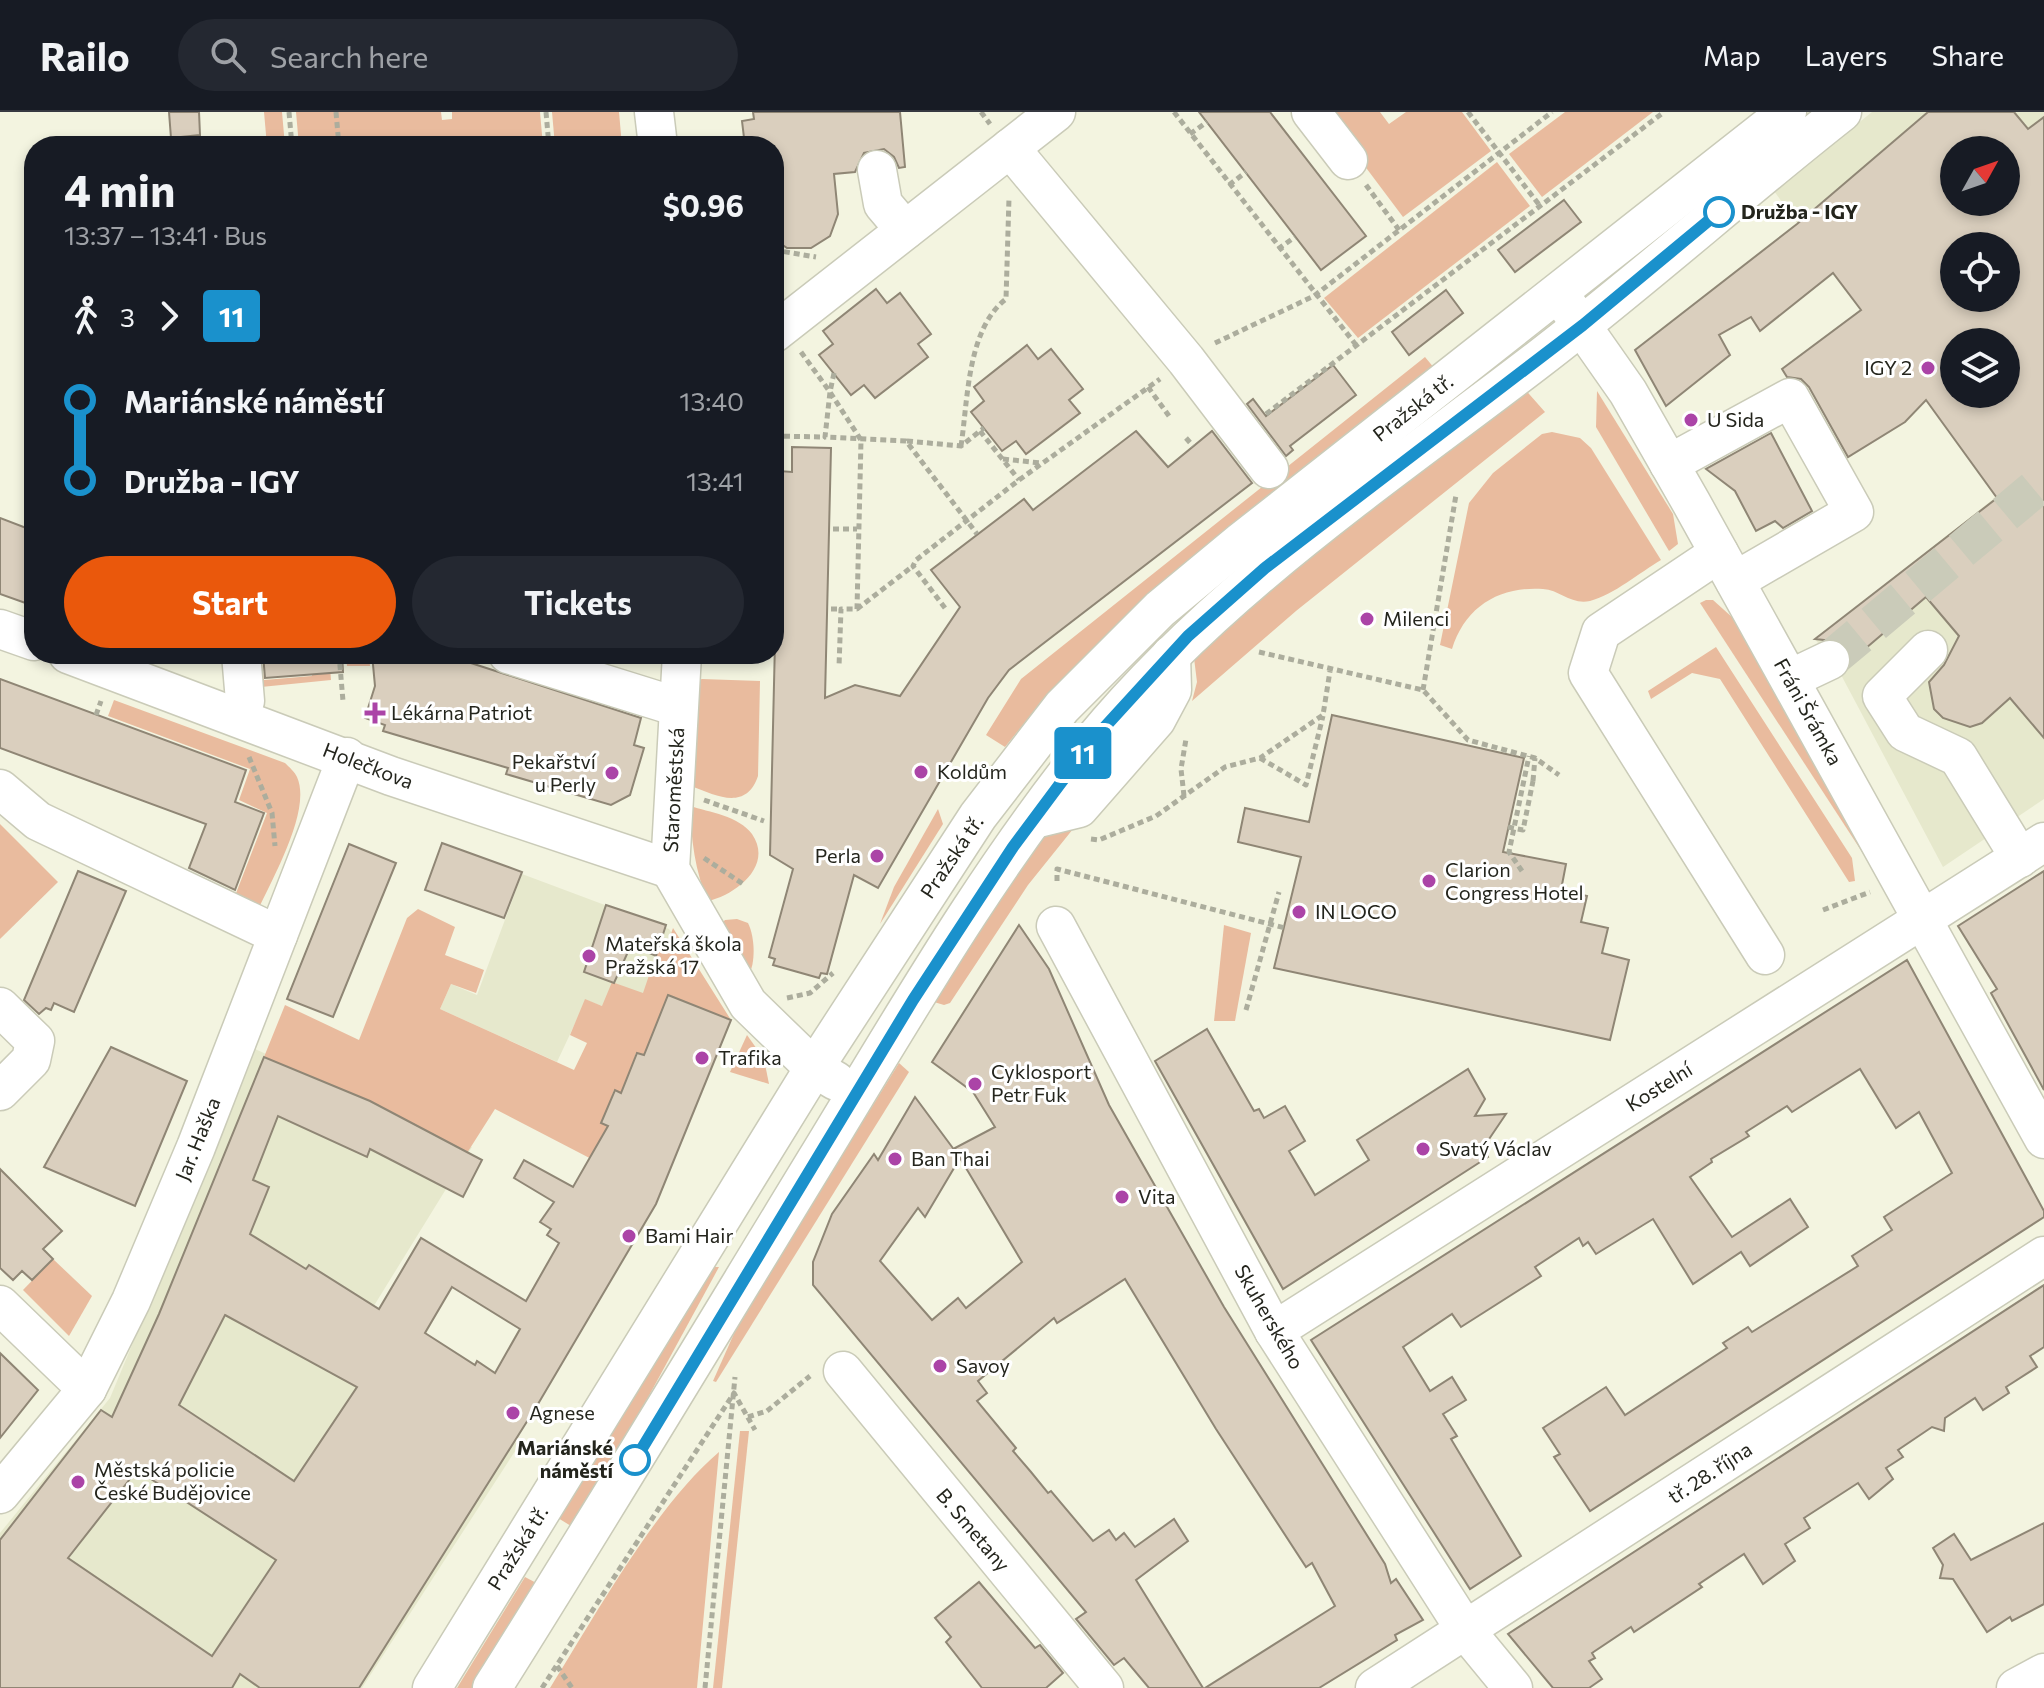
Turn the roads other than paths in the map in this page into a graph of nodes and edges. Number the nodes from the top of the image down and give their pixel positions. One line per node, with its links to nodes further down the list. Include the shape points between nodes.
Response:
1 (654, 112): 6 (street)
2 (1056, 112): 7 (street)
3 (1311, 112): 8 (street)
4 (1787, 112): 11 (street, Pražská tř.)
5 (1842, 112): 12 (street, Pražská tř.)
6 (657, 136)
7 (1010, 148): 10 (street); 15 (street)
8 (1348, 160)
9 (877, 170): 10 (street, via 883,204)
10 (905, 230): 13 (street)
11 (1558, 294): 12 (street, Fráni Šrámka); 37 (street, Pražská tř., via 1160,609 1062,707 978,816)
12 (1583, 325): 14 (street, Fráni Šrámka); 39 (street, Pražská tř., via 1265,568 1171,655 1092,741 1034,819)
13 (785, 340)
14 (1669, 464): 16 (street, Fráni Šrámka); 16 (street, via 1790,398 1854,512)
15 (1269, 469)
16 (1727, 567): 25 (street, Fráni Šrámka); 35 (street, via 1601,632 1588,673)
17 (0, 629): 18 (street)
18 (24, 637)
19 (1928, 650): 30 (street, via 1882,696 1905,732 1958,757)
20 (1830, 660): 25 (street)
21 (95, 664): 27 (street, Holečkova)
22 (242, 664): 27 (street, via 245,701)
23 (540, 664): 26 (street)
24 (681, 664): 26 (street, Staroměstská)
25 (1790, 679): 32 (street, Fráni Šrámka)
26 (678, 707): 31 (street, Staroměstská)
27 (239, 717): 28 (street, Holečkova)
28 (347, 757): 31 (street, Holečkova); 34 (street, Jar. Haška)
29 (0, 789): 34 (street, via 38,821)
30 (2032, 850): 32 (street, Kostelní)
31 (670, 869): 37 (street, Staroměstská, via 748,1004)
32 (1923, 920): 40 (street, Fráni Šrámka); 43 (street, Kostelní)
33 (1056, 926): 43 (street, Skuherského)
34 (278, 935): 45 (street, Jar. Haška, via 196,1147)
35 (1765, 955)
36 (0, 1007): 38 (street, via 35,1041 31,1060)
37 (814, 1068): 39 (street, Staroměstská); 47 (street, Pražská tř.)
38 (0, 1091)
39 (857, 1093): 48 (street, Pražská tř.)
40 (2044, 1139)
41 (2044, 1256): 49 (street, tř. 28. října)
42 (0, 1305): 45 (street)
43 (1274, 1331): 49 (street, Skuherského)
44 (826, 1374): 53 (street, B. Smetany)
45 (87, 1389): 46 (street, Jar. Haška)
46 (0, 1494)
47 (524, 1537): 48 (street); 51 (street, Pražská tř.)
48 (569, 1566): 52 (street, Pražská tř.)
49 (1466, 1631): 54 (street, tř. 28. října); 55 (street, Skuherského)
50 (2044, 1673): 56 (street)
51 (432, 1688)
52 (492, 1688)
53 (1104, 1688)
54 (1375, 1688)
55 (1513, 1688)
56 (2016, 1688)

